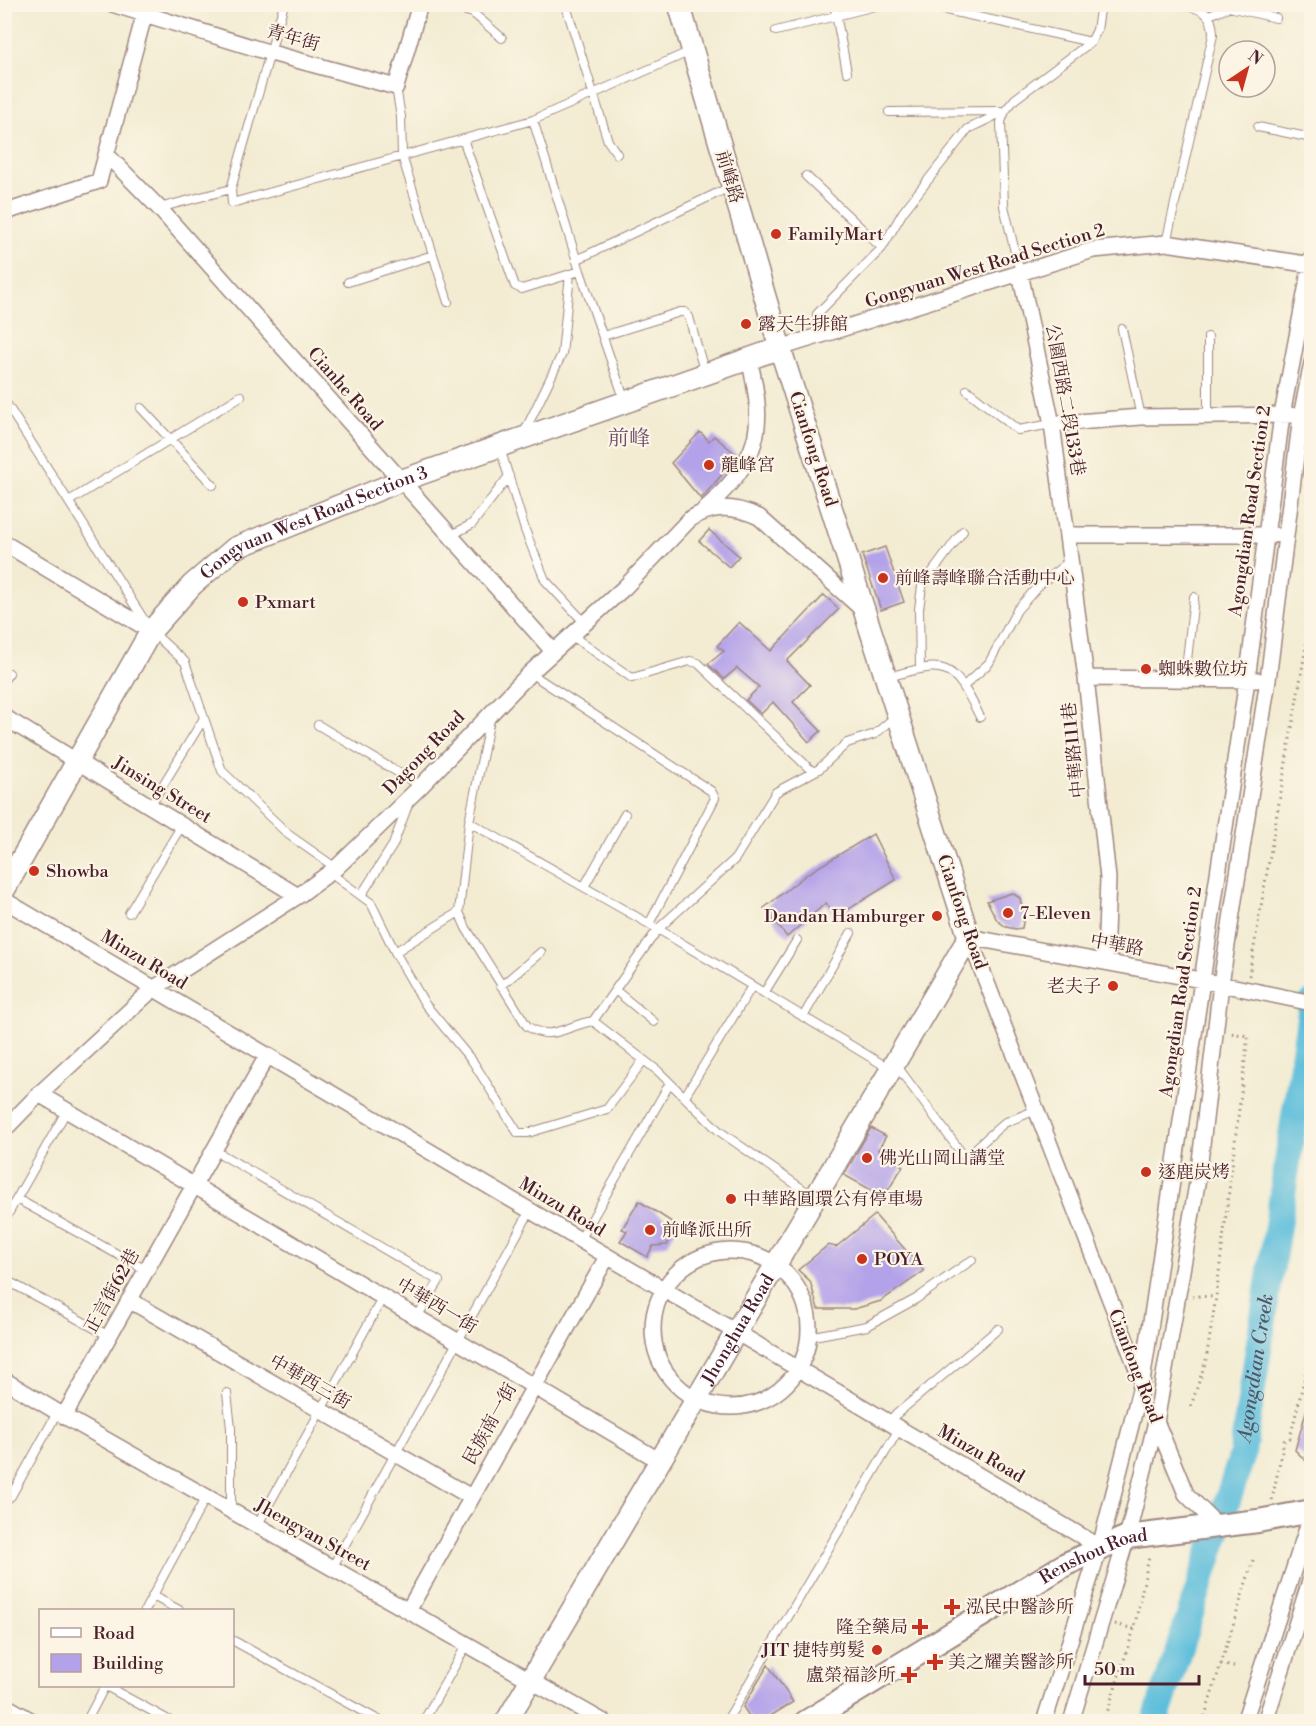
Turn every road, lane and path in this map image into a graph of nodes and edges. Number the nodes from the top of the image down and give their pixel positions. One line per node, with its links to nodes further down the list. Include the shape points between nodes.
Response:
1 (112, 4): 13 (street, 青年街)
2 (284, 4): 21 (lane)
3 (420, 4): 23 (street)
4 (441, 4): 18 (lane, via 472,13)
5 (680, 4): 20 (main road, 前峰路)
6 (834, 4): 15 (lane)
7 (883, 4): 15 (lane)
8 (1101, 4): 19 (lane)
9 (1180, 4): 12 (lane)
10 (923, 5): 19 (lane)
11 (566, 6): 24 (lane)
12 (1195, 6): 14 (lane)
13 (146, 9): 21 (street, 青年街); 31 (street)
14 (1209, 15): 16 (lane, via 1229,7); 39 (lane, via 1213,35)
15 (836, 16): 17 (lane); 22 (lane)
16 (1276, 18)
17 (776, 32)
18 (502, 38)
19 (1091, 42): 25 (lane, via 1015,99)
20 (691, 51): 24 (lane); 35 (main road, 前峰路)
21 (271, 53): 23 (street, 青年街); 36 (lane)
22 (848, 72)
23 (396, 87): 33 (lane)
24 (592, 94): 27 (lane); 32 (lane, via 608,141)
25 (1005, 111): 26 (lane); 40 (lane, via 968,129 903,212); 45 (lane, via 1000,135 1004,206)
26 (890, 112)
27 (533, 120): 30 (lane); 42 (lane)
28 (1258, 127): 29 (lane)
29 (1311, 138)
30 (463, 139): 33 (lane); 46 (lane, via 514,286 522,289)
31 (106, 154): 37 (street, Cianhe Road); 38 (street, via 99,181)
32 (617, 154)
33 (402, 156): 36 (lane, via 232,203); 41 (lane)
34 (806, 176): 40 (lane)
35 (732, 186): 42 (lane); 53 (main road, 前峰路)
36 (231, 189): 37 (lane)
37 (159, 208): 71 (street, Cianhe Road)
38 (4, 210)
39 (1166, 243): 43 (street, Gongyuan West Road Section 2); 45 (street, Gongyuan West Road Section 2, via 1093,250)
40 (882, 248): 52 (lane, via 817,314)
41 (433, 255): 47 (lane); 48 (lane)
42 (576, 260): 44 (lane)
43 (1311, 263): 63 (street, Agongdian Road Section 2)
44 (580, 271): 46 (lane); 50 (lane)
45 (1020, 273): 52 (street, Gongyuan West Road Section 2); 66 (street, 公園西路二段133巷)
46 (570, 274): 68 (lane, via 562,354)
47 (348, 282)
48 (448, 302)
49 (1122, 329): 65 (lane)
50 (603, 336): 56 (lane, via 686,312); 60 (lane)
51 (1208, 337): 62 (lane)
52 (818, 338): 53 (street, Gongyuan West Road Section 2)
53 (780, 348): 54 (main road, Gongyuan West Road Section 3); 83 (main road, Cianfong Road)
54 (749, 359): 56 (main road, Gongyuan West Road Section 3); 74 (street, Dagong Road, via 755,381 758,427 754,449 727,489)
55 (1311, 363): 64 (street, Agongdian Road Section 2)
56 (705, 374): 60 (main road, Gongyuan West Road Section 3)
57 (967, 390): 66 (lane, via 1018,430)
58 (241, 396): 67 (lane)
59 (4, 400): 73 (lane)
60 (626, 403): 68 (main road, Gongyuan West Road Section 3)
61 (141, 408): 67 (lane)
62 (1208, 415): 63 (street); 65 (street)
63 (1282, 415): 64 (street); 76 (street, Agongdian Road Section 2)
64 (1301, 416): 79 (street, Agongdian Road Section 2)
65 (1141, 417): 66 (street)
66 (1052, 424): 77 (street, 公園西路二段133巷)
67 (169, 440): 72 (lane); 73 (lane)
68 (521, 440): 69 (main road, Gongyuan West Road Section 3)
69 (500, 447): 70 (lane); 71 (main road, Gongyuan West Road Section 3)
70 (509, 476): 78 (lane, via 472,524); 85 (lane, via 545,580)
71 (400, 481): 78 (street, Cianhe Road); 86 (main road, Gongyuan West Road Section 3, via 235,548 192,585)
72 (213, 485)
73 (69, 501): 86 (lane)
74 (702, 512): 83 (street, via 722,507 742,509 759,517); 85 (street, Dagong Road, via 690,519 625,587)
75 (963, 531): 89 (lane, via 922,586)
76 (1264, 533): 77 (street); 79 (street); 94 (street, Agongdian Road Section 2)
77 (1067, 535): 81 (street, 中華路111巷)
78 (450, 536): 88 (street, Cianhe Road)
79 (1285, 536): 95 (street, Agongdian Road Section 2)
80 (4, 543): 86 (street)
81 (1070, 561): 92 (street, 中華路111巷); 96 (lane, via 1038,585 1017,610 989,663)
82 (1194, 597): 93 (lane)
83 (865, 612): 91 (main road, Cianfong Road)
84 (1311, 612): 134 (path)
85 (584, 622): 87 (street, Dagong Road)
86 (151, 631): 101 (lane, via 185,662); 103 (main road, Gongyuan West Road Section 3)
87 (571, 635): 88 (street, Dagong Road); 104 (lane, via 632,678 690,661 698,663)
88 (554, 651): 90 (street, Dagong Road)
89 (920, 669): 91 (lane); 96 (lane, via 938,666)
90 (530, 673): 97 (street, Dagong Road); 120 (lane, via 711,791 715,798)
91 (886, 678): 98 (main road, Cianfong Road)
92 (1086, 678): 93 (street); 127 (street, 中華路111巷, via 1107,878)
93 (1185, 678): 94 (street)
94 (1247, 680): 95 (street); 110 (street, Agongdian Road Section 2)
95 (1268, 680): 111 (street, Agongdian Road Section 2)
96 (964, 685): 100 (lane)
97 (492, 712): 105 (street, Dagong Road); 108 (lane)
98 (898, 714): 104 (lane, via 875,734 847,743); 123 (main road, Cianfong Road)
99 (4, 717): 103 (street, Jinsing Street)
100 (980, 717)
101 (204, 718): 106 (lane); 112 (lane, via 222,771)
102 (318, 725): 105 (lane)
103 (77, 762): 106 (street, Jinsing Street); 114 (main road, Gongyuan West Road Section 3)
104 (813, 772): 121 (lane, via 776,792 735,859)
105 (416, 791): 112 (street, Dagong Road); 115 (lane, via 393,844)
106 (150, 806): 109 (street, Jinsing Street)
107 (625, 814): 113 (lane)
108 (469, 822): 113 (lane); 118 (lane)
109 (182, 825): 116 (street, Jinsing Street); 119 (lane)
110 (1225, 832): 111 (street); 128 (street, Agongdian Road Section 2)
111 (1243, 834): 129 (street, Agongdian Road Section 2)
112 (333, 871): 115 (lane); 116 (street, Dagong Road)
113 (584, 887): 120 (lane)
114 (4, 890)
115 (362, 894): 125 (lane, via 372,903)
116 (298, 896): 132 (street, Dagong Road)
117 (4, 900): 132 (street, Minzu Road)
118 (459, 912): 125 (lane); 130 (lane)
119 (129, 913)
120 (649, 924): 121 (lane)
121 (658, 929): 131 (lane); 133 (lane)
122 (851, 933): 137 (lane)
123 (969, 937): 127 (street, 中華路); 143 (main road, Jhonghua Road); 148 (street, Cianfong Road)
124 (796, 940): 135 (lane)
125 (395, 952): 142 (lane, via 425,1004 473,1062 518,1133 607,1109)
126 (542, 952): 130 (lane)
127 (1105, 962): 128 (street, 中華路)
128 (1202, 980): 129 (street, 中華路); 151 (street, Agongdian Road Section 2)
129 (1221, 984): 134 (street, 中華路); 152 (street, Agongdian Road Section 2)
130 (501, 986): 138 (lane, via 527,1026 543,1034 552,1035)
131 (752, 986): 135 (lane); 146 (lane)
132 (153, 989): 141 (street, Minzu Road); 145 (street, Dagong Road)
133 (615, 990): 138 (lane); 139 (lane)
134 (1252, 991): 136 (street, 中華路)
135 (764, 993): 137 (lane)
136 (1311, 1003)
137 (803, 1017): 143 (lane)
138 (593, 1021): 142 (lane)
139 (654, 1022)
140 (1231, 1033): 167 (path, via 1248,1036)
141 (267, 1056): 150 (street, 正言街62巷); 156 (street, Minzu Road)
142 (643, 1061): 144 (lane)
143 (893, 1067): 148 (lane, via 963,1155 967,1156 1004,1123); 154 (main road, Jhonghua Road)
144 (670, 1083): 146 (lane); 158 (lane)
145 (39, 1094): 147 (street, 中華西一街); 149 (street, Dagong Road)
146 (685, 1096): 154 (lane, via 719,1131)
147 (67, 1110): 153 (street, 中華西一街); 155 (lane)
148 (1036, 1110): 178 (street, Cianfong Road)
149 (4, 1130)
150 (214, 1150): 153 (street, 正言街62巷); 169 (lane, via 439,1281)
151 (1174, 1175): 152 (street); 178 (street, Agongdian Road Section 2)
152 (1198, 1178): 185 (street, Agongdian Road Section 2)
153 (194, 1185): 162 (street, 正言街62巷); 166 (street, 中華西一街)
154 (816, 1198): 161 (main road, Jhonghua Road)
155 (17, 1199): 157 (lane); 162 (lane)
156 (530, 1211): 158 (street, Minzu Road); 175 (lane)
157 (4, 1221)
158 (580, 1240): 159 (street, Minzu Road)
159 (607, 1257): 164 (street, Minzu Road); 179 (street, 民族南一街)
160 (972, 1260): 174 (lane, via 916,1299 867,1326)
161 (776, 1264): 164 (street, via 748,1252 723,1250 699,1256 678,1270); 172 (main road, Jhonghua Road); 174 (street, via 803,1298)
162 (146, 1270): 168 (street, 正言街62巷)
163 (4, 1279): 173 (lane)
164 (662, 1289): 172 (street, Minzu Road); 181 (street, via 652,1336 658,1360 671,1381)
165 (1192, 1296): 167 (path)
166 (383, 1297): 169 (street, 中華西一街); 183 (lane)
167 (1216, 1297): 182 (path, via 1206,1360)
168 (129, 1300): 173 (street, 正言街62巷); 183 (street, 中華西三街)
169 (417, 1317): 175 (street, 中華西一街)
170 (1311, 1322): 194 (path, via 1308,1364 1290,1438 1284,1441)
171 (998, 1329): 186 (lane)
172 (736, 1332): 176 (street, Minzu Road); 181 (main road, Jhonghua Road)
173 (109, 1336): 184 (street, 正言街62巷)
174 (808, 1337): 176 (street)
175 (459, 1342): 179 (street, 中華西一街); 187 (lane)
176 (799, 1370): 181 (street, via 783,1389 762,1402 738,1408); 186 (street, Minzu Road)
177 (4, 1380): 184 (street, Jhengyan Street)
178 (1142, 1382): 185 (street, Cianfong Road); 199 (street, Agongdian Road Section 2)
179 (534, 1386): 188 (street, 中華西一街); 190 (street, 民族南一街)
180 (227, 1393): 192 (lane)
181 (696, 1400): 188 (main road, Jhonghua Road)
182 (1191, 1406)
183 (321, 1411): 187 (street, 中華西三街); 195 (lane)
184 (61, 1414): 189 (street, Jhengyan Street); 191 (lane)
185 (1156, 1422): 196 (street, Cianfong Road, via 1186,1494); 197 (street, Agongdian Road Section 2)
186 (893, 1425): 199 (street, Minzu Road); 225 (lane)
187 (394, 1453): 190 (street, 中華西三街); 202 (lane)
188 (660, 1461): 214 (main road, Jhonghua Road)
189 (206, 1497): 192 (street, Jhengyan Street); 204 (lane)
190 (471, 1497): 207 (street, 民族南一街)
191 (4, 1502)
192 (231, 1511): 195 (street, Jhengyan Street)
193 (1311, 1512): 194 (main road, Renshou Road); 198 (street)
194 (1263, 1520): 196 (main road, Renshou Road)
195 (257, 1526): 202 (street, Jhengyan Street)
196 (1218, 1526): 197 (main road, Renshou Road)
197 (1127, 1537): 199 (main road, Renshou Road); 208 (street, Agongdian Road Section 2)
198 (1306, 1543): 231 (street)
199 (1100, 1547): 226 (main road, Renshou Road); 227 (street, Agongdian Road Section 2)
200 (1149, 1557): 209 (path)
201 (1254, 1557): 212 (path)
202 (332, 1568): 207 (street, Jhengyan Street)
203 (1311, 1575): 232 (street)
204 (153, 1596): 205 (lane); 206 (lane)
205 (146, 1609)
206 (176, 1609)
207 (408, 1611): 211 (street, Jhengyan Street)
208 (1102, 1620): 209 (path); 228 (street, Agongdian Road Section 2)
209 (1134, 1629): 229 (path)
210 (234, 1641): 221 (lane)
211 (467, 1644): 214 (street, Jhengyan Street); 222 (lane)
212 (1220, 1664): 213 (path); 230 (path)
213 (1234, 1667)
214 (531, 1680): 223 (main road, Jhonghua Road); 224 (street, Jhengyan Street)
215 (105, 1687): 219 (lane)
216 (108, 1687): 220 (lane)
217 (4, 1705): 218 (street)
218 (34, 1722)
219 (86, 1722)
220 (172, 1722)
221 (382, 1722)
222 (423, 1722)
223 (506, 1722)
224 (604, 1722)
225 (726, 1722)
226 (806, 1722)
227 (1044, 1722)
228 (1071, 1722)
229 (1104, 1722)
230 (1203, 1722)
231 (1244, 1722)
232 (1265, 1722)

